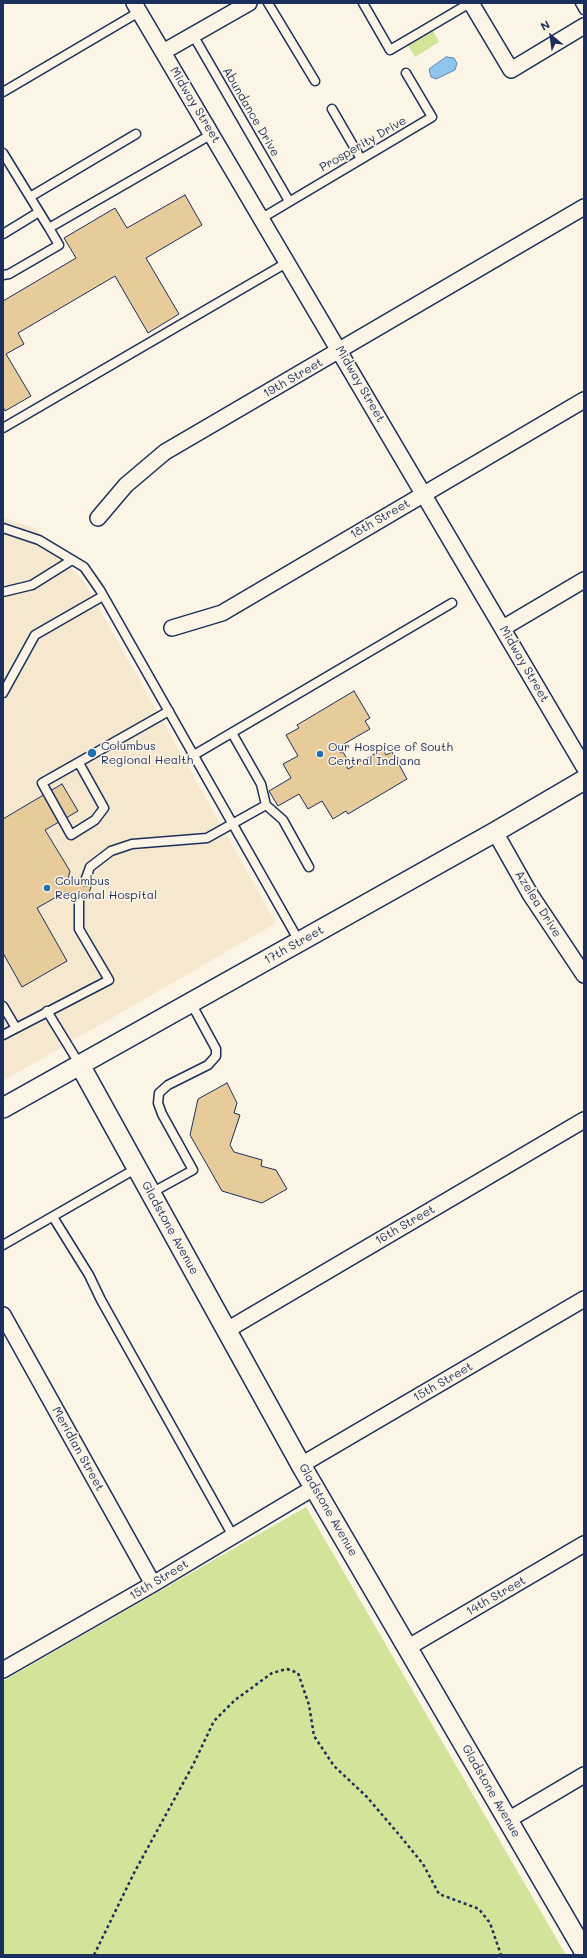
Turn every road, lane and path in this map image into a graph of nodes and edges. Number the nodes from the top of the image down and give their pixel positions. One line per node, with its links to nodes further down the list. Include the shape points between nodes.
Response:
1 (249, 3): 9 (street)
2 (268, 3): 12 (lane)
3 (363, 3): 4 (lane, via 390,50)
4 (470, 3): 8 (street, via 511,70)
5 (580, 3): 7 (lane)
6 (137, 7): 10 (street, Midway Street); 13 (lane)
7 (584, 10)
8 (584, 26)
9 (193, 35): 10 (street); 20 (lane, Abundance Drive)
10 (163, 52): 16 (street, Midway Street)
11 (406, 73): 18 (lane, Prosperity Drive, via 432,117)
12 (315, 81)
13 (3, 92)
14 (332, 109): 18 (lane)
15 (136, 134): 19 (lane)
16 (212, 134): 23 (street, Midway Street); 24 (lane)
17 (3, 153): 19 (lane)
18 (361, 159): 20 (lane, Prosperity Drive)
19 (30, 197): 22 (lane)
20 (289, 201): 23 (lane, Prosperity Drive)
21 (584, 207): 28 (street, 19th Street)
22 (39, 212): 24 (lane); 25 (lane)
23 (262, 218): 26 (street, Midway Street)
24 (49, 228): 27 (lane, via 59,244 9,274)
25 (3, 234)
26 (288, 262): 28 (street, Midway Street); 30 (lane)
27 (3, 275)
28 (340, 351): 31 (street, Midway Street); 32 (street, 19th Street, via 165,452 126,485)
29 (584, 400): 31 (street, 18th Street)
30 (3, 428)
31 (424, 494): 39 (street, 18th Street, via 222,613); 40 (street, Midway Street)
32 (98, 518)
33 (3, 528): 34 (lane, via 39,540)
34 (72, 560): 36 (lane, via 32,585); 37 (lane, via 84,567)
35 (584, 580): 40 (street)
36 (3, 592)
37 (103, 596): 41 (lane, via 36,635); 42 (lane)
38 (452, 603): 43 (lane)
39 (172, 628)
40 (503, 628): 46 (street, Midway Street)
41 (3, 692)
42 (169, 711): 44 (lane); 45 (lane)
43 (232, 733): 44 (lane); 48 (lane, via 261,784)
44 (194, 755): 49 (lane)
45 (78, 762): 45 (lane, via 42,783 71,835 96,820 104,808)
46 (584, 766)
47 (584, 780): 50 (street, 17th Street)
48 (266, 805): 49 (lane); 51 (lane, via 283,820)
49 (233, 824): 52 (lane, via 207,838 132,844 111,851 90,867); 54 (lane)
50 (495, 832): 54 (street, 17th Street); 55 (street, Azelea Drive, via 530,894)
51 (309, 867)
52 (85, 880)
53 (79, 898): 58 (lane, via 79,929 109,980)
54 (299, 941): 56 (street, 17th Street)
55 (584, 975)
56 (190, 1002): 61 (street, 17th Street); 65 (lane, via 216,1048 216,1056 208,1065 168,1084 159,1093 158,1103 193,1170)
57 (3, 1006): 59 (lane)
58 (47, 1011): 59 (lane); 61 (lane)
59 (16, 1028): 60 (lane)
60 (3, 1036)
61 (80, 1065): 62 (street, 17th Street); 64 (street, Gladstone Avenue)
62 (3, 1108)
63 (584, 1120): 70 (street, 16th Street)
64 (137, 1168): 65 (street, Gladstone Avenue); 66 (lane)
65 (151, 1193): 70 (street, Gladstone Avenue)
66 (53, 1217): 67 (lane); 73 (lane, via 89,1275)
67 (3, 1245)
68 (584, 1299): 71 (street, 15th Street)
69 (3, 1315): 75 (street, Meridian Street)
70 (227, 1330): 71 (street, Gladstone Avenue)
71 (301, 1465): 72 (street, Gladstone Avenue)
72 (314, 1487): 73 (street, 15th Street); 76 (street, Gladstone Avenue)
73 (233, 1536): 75 (street, 15th Street)
74 (584, 1544): 76 (street, 14th Street)
75 (153, 1584): 77 (street, 15th Street)
76 (407, 1648): 79 (street, Gladstone Avenue)
77 (3, 1670)
78 (584, 1775): 79 (street)
79 (508, 1820): 80 (street, Gladstone Avenue)
80 (584, 1952)
81 (94, 1955): 82 (path, via 214,1721 235,1700 272,1673 287,1669 298,1673 309,1705 314,1736 334,1766 367,1796 402,1837 423,1864 439,1894 479,1909 490,1922)
82 (501, 1955)

